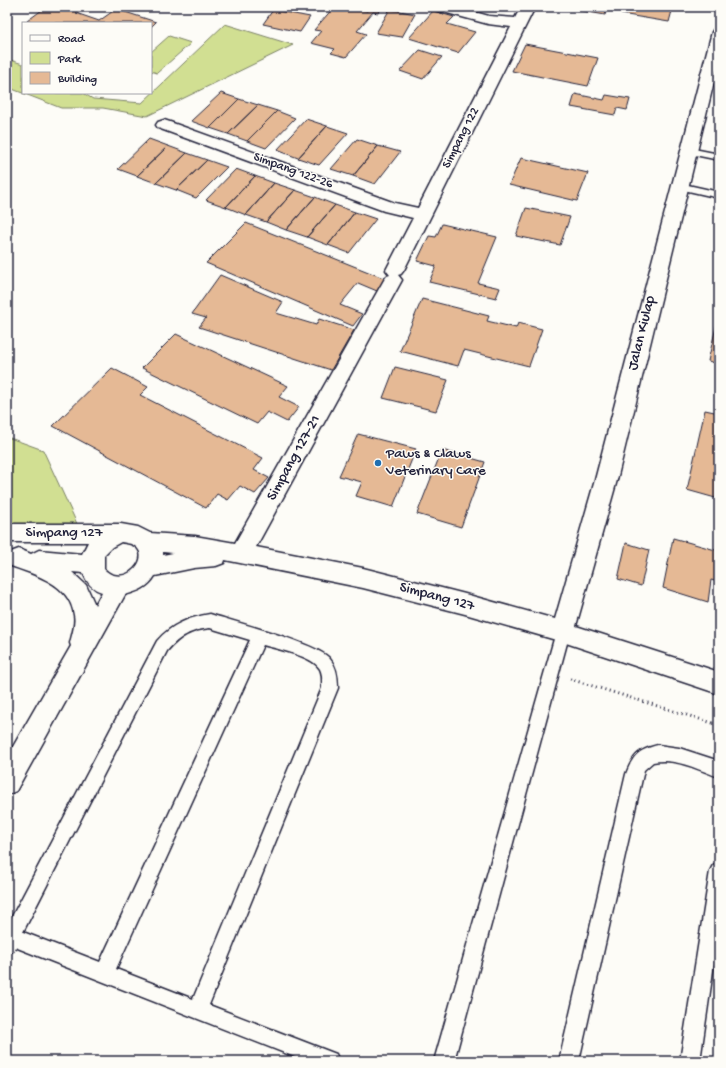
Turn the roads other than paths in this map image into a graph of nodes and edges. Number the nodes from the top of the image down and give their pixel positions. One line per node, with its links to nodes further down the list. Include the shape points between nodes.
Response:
1 (441, 7): 3 (street, via 488,20)
2 (528, 7): 3 (street, Simpang 122)
3 (519, 23): 11 (street, Simpang 122)
4 (719, 32): 5 (street, Jalan Kiulap)
5 (713, 80): 7 (street, Jalan Kiulap)
6 (164, 125): 11 (street, Simpang 122-26, via 390,206)
7 (689, 151): 8 (lane); 9 (street, Jalan Kiulap)
8 (719, 157)
9 (679, 186): 10 (lane); 21 (street, Jalan Kiulap, via 606,480)
10 (719, 195)
11 (423, 215): 12 (street, Simpang 122)
12 (394, 275): 16 (street, Simpang 127-21)
13 (7, 533): 14 (street, Simpang 127)
14 (121, 533): 15 (street, via 136,535); 18 (street, via 101,542 95,550)
15 (148, 542): 16 (street, Simpang 127, via 195,545); 19 (street, via 153,559)
16 (241, 554): 19 (street, via 194,558); 21 (street, Simpang 127, via 363,578)
17 (13, 559): 18 (street, Simpang 127); 23 (street, via 58,574 71,584 81,600 86,616)
18 (91, 564): 20 (street, via 95,576 102,582)
19 (150, 568): 20 (street, via 143,577)
20 (118, 586): 23 (street)
21 (563, 632): 24 (street, Simpang 127); 32 (lane)
22 (259, 636): 28 (lane, via 210,621 181,627 171,635 162,646); 29 (lane); 30 (lane, via 318,657 327,665 330,688)
23 (81, 650): 26 (street)
24 (719, 683)
25 (719, 769): 33 (lane, via 666,752 651,754 642,759 634,774)
26 (7, 782)
27 (719, 871): 34 (lane)
28 (8, 939): 29 (lane)
29 (105, 973): 30 (lane)
30 (198, 1010): 31 (lane)
31 (329, 1061)
32 (444, 1061)
33 (569, 1061)
34 (690, 1061)

